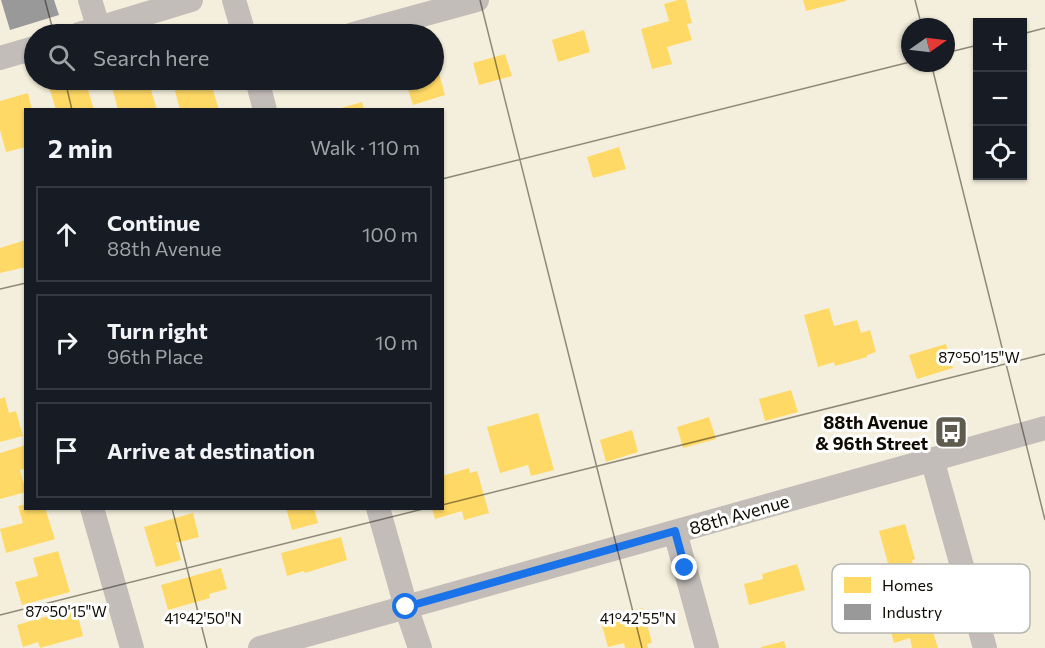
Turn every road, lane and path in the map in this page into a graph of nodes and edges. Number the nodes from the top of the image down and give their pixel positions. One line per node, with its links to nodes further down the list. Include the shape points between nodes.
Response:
1 (90, 0): 5 (street)
2 (191, 0): 6 (street)
3 (234, 0): 7 (street)
4 (477, 0): 8 (street)
5 (89, 24)
6 (114, 24)
7 (241, 24)
8 (389, 24)
9 (24, 51): 10 (street)
10 (0, 58)
11 (260, 90): 12 (street)
12 (264, 108)
13 (1045, 428): 14 (street, 88th Avenue)
14 (932, 459): 17 (street, 88th Avenue); 18 (street)
15 (93, 510): 21 (street)
16 (379, 510): 19 (street)
17 (675, 531): 19 (street, 88th Avenue); 24 (street)
18 (961, 564)
19 (406, 607): 22 (street, 88th Avenue); 23 (street)
20 (981, 633): 25 (street)
21 (132, 648)
22 (260, 648)
23 (420, 648)
24 (707, 648)
25 (985, 648)

